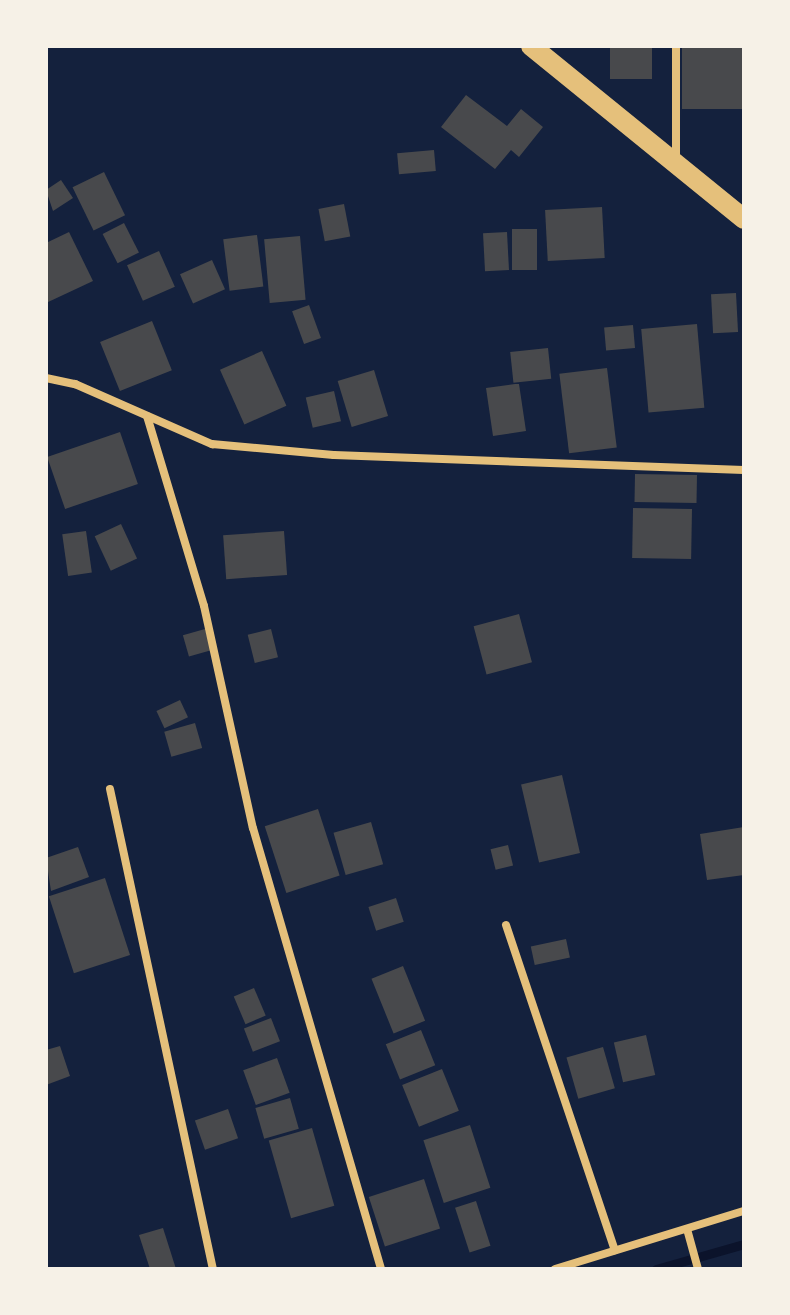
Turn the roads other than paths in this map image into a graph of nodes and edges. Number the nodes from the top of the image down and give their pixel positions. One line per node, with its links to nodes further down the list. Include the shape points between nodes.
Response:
1 (531, 46): 3 (main road)
2 (676, 46): 3 (street)
3 (676, 164): 4 (main road)
4 (744, 219)
5 (46, 378): 6 (street, via 75,384)
6 (147, 416): 7 (street, via 212,444 334,455); 14 (street, via 204,606 253,828)
7 (744, 470)
8 (110, 789): 13 (street)
9 (506, 925): 12 (street)
10 (744, 1211): 11 (street)
11 (687, 1229): 12 (street); 16 (street)
12 (615, 1250): 15 (street)
13 (213, 1269)
14 (381, 1269)
15 (555, 1269)
16 (698, 1269)

